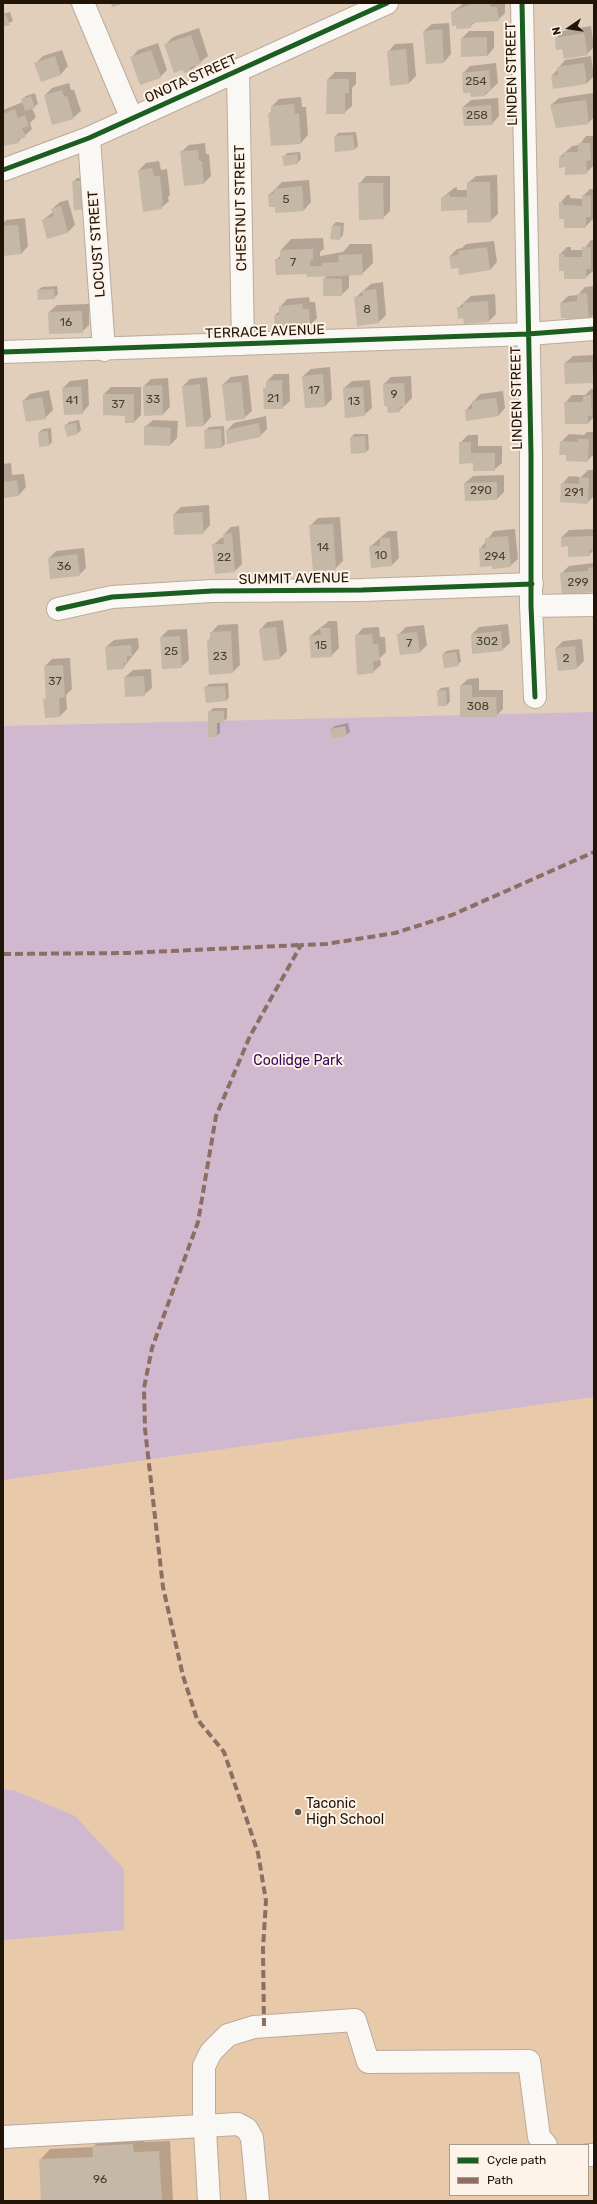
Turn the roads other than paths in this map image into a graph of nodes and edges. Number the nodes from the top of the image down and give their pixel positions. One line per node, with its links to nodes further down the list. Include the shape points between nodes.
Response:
1 (83, 3): 5 (street)
2 (387, 3): 4 (street, ONOTA STREET)
3 (522, 3): 9 (street, LINDEN STREET)
4 (238, 71): 5 (street, ONOTA STREET); 10 (street, CHESTNUT STREET)
5 (132, 119): 6 (street, ONOTA STREET)
6 (89, 138): 7 (street, ONOTA STREET); 11 (street, LOCUST STREET)
7 (3, 170)
8 (594, 329): 9 (street, TERRACE AVENUE)
9 (528, 334): 10 (street, TERRACE AVENUE); 13 (street, LINDEN STREET)
10 (243, 344): 11 (street, TERRACE AVENUE)
11 (104, 350): 12 (street, TERRACE AVENUE)
12 (3, 352)
13 (532, 595): 14 (street, SUMMIT AVENUE); 15 (street, SUMMIT AVENUE, via 362,590 212,592 112,597); 16 (street, LINDEN STREET)
14 (594, 605)
15 (58, 609)
16 (535, 697)
17 (205, 2126): 18 (street); 19 (street, via 204,2066 211,2052 228,2035 259,2027 355,2020 368,2062 529,2061 539,2137); 20 (street); 21 (street, via 238,2124 247,2129 255,2150)
18 (3, 2137)
19 (545, 2144)
20 (209, 2201)
21 (258, 2201)

